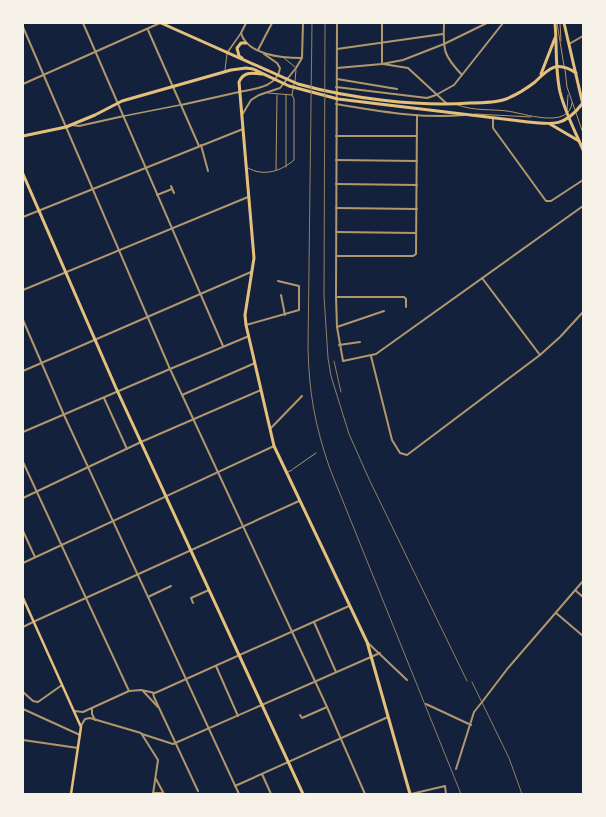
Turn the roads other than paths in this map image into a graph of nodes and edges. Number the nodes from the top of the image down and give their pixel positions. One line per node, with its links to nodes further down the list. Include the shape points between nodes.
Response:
1 (83, 23): 28 (street)
2 (160, 23): 14 (main road); 16 (street)
3 (246, 23): 17 (street)
4 (272, 23): 27 (street)
5 (303, 23): 32 (street)
6 (337, 23): 26 (street)
7 (382, 23): 22 (street)
8 (444, 23): 18 (street)
9 (487, 23): 23 (street)
10 (503, 23): 43 (street)
11 (556, 23): 19 (main road); 24 (lane)
12 (560, 23): 24 (lane)
13 (564, 23): 25 (main road)
14 (169, 25): 30 (main road)
15 (23, 27): 42 (street)
16 (148, 30): 28 (street); 47 (street)
17 (241, 33): 21 (street); 30 (street)
18 (443, 34): 22 (street); 23 (street)
19 (556, 34): 35 (main road); 44 (main road)
20 (583, 36): 25 (street)
21 (246, 43): 27 (street); 33 (main road, via 240,43 237,50)
22 (382, 43): 26 (street); 34 (street)
23 (444, 44): 34 (street, via 403,60); 43 (street, via 447,58)
24 (561, 44): 36 (lane)
25 (569, 44): 40 (main road)
26 (337, 49): 38 (street)
27 (258, 50): 29 (street)
28 (96, 52): 42 (street); 57 (street)
29 (262, 52): 31 (street); 50 (street, via 278,63 279,73 267,86)
30 (227, 53): 33 (main road); 39 (lane)
31 (284, 58): 32 (street); 37 (lane)
32 (302, 58): 37 (street)
33 (245, 61): 62 (main road, via 298,84 320,90 354,96)
34 (382, 64): 38 (street); 56 (street, via 408,68)
35 (557, 66): 36 (main road); 44 (main road); 65 (main road)
36 (564, 66): 40 (main road); 52 (lane)
37 (296, 68): 51 (street, via 280,88); 55 (lane)
38 (337, 68): 45 (street)
39 (225, 72): 41 (main road, via 246,68); 47 (main road)
40 (576, 73): 63 (main road)
41 (262, 74): 50 (main road, via 246,74 241,77); 67 (main road, via 289,86 326,97)
42 (43, 75): 46 (street); 75 (street)
43 (462, 75): 56 (street, via 451,88)
44 (541, 75): 61 (main road, via 526,89 506,99)
45 (337, 79): 48 (street); 49 (street)
46 (23, 84)
47 (173, 86): 57 (main road); 59 (street)
48 (336, 87): 56 (street, via 426,98); 60 (street)
49 (397, 89)
50 (239, 92): 59 (street); 69 (main road)
51 (265, 92): 53 (lane); 69 (street, via 251,100)
52 (568, 93): 58 (lane); 65 (lane)
53 (277, 95): 54 (lane); 90 (lane)
54 (286, 95): 55 (lane); 87 (lane)
55 (292, 95): 87 (lane, via 294,160)
56 (436, 95): 62 (street)
57 (118, 103): 68 (street); 74 (main road)
58 (572, 103): 64 (lane); 65 (lane)
59 (181, 104): 68 (street); 82 (street)
60 (336, 104): 66 (street); 79 (street)
61 (457, 104): 62 (main road); 70 (lane, via 466,108 506,111)
62 (448, 105)
63 (583, 105): 64 (main road)
64 (576, 112): 72 (main road); 77 (lane)
65 (567, 114): 70 (lane, via 552,118); 72 (main road)
66 (417, 115): 67 (street); 80 (street)
67 (467, 115): 70 (lane); 71 (main road)
68 (124, 116): 74 (street); 88 (street)
69 (242, 116): 76 (main road)
70 (532, 117)
71 (493, 118): 73 (main road); 92 (street, via 493,128 548,202)
72 (569, 118): 73 (main road); 81 (main road)
73 (550, 124): 81 (main road)
74 (72, 125): 75 (main road)
75 (66, 127): 78 (main road); 95 (street)
76 (243, 129): 82 (street); 86 (main road)
77 (583, 133)
78 (23, 136)
79 (336, 136): 80 (street); 84 (street)
80 (417, 136): 85 (street)
81 (580, 142): 83 (main road)
82 (200, 145): 88 (street); 89 (street)
83 (583, 150)
84 (336, 160): 85 (street); 93 (street)
85 (417, 161): 94 (street)
86 (246, 167): 90 (lane, via 258,172); 98 (main road)
87 (286, 167): 90 (lane)
88 (145, 168): 95 (street); 97 (street)
89 (208, 171)
90 (276, 171)
91 (23, 174): 102 (main road)
92 (583, 180)
93 (336, 184): 94 (street); 100 (street)
94 (417, 185): 101 (street)
95 (93, 189): 102 (street); 107 (street)
96 (174, 193): 97 (street, via 172,187)
97 (157, 195): 104 (street)
98 (248, 197): 104 (street); 109 (main road, via 254,258)
99 (583, 206): 111 (street)
100 (336, 208): 101 (street); 105 (street)
101 (416, 209): 106 (street)
102 (39, 211): 103 (street); 110 (main road)
103 (23, 217)
104 (172, 228): 107 (street); 114 (street)
105 (336, 232): 106 (street); 108 (street)
106 (416, 233): 108 (street, via 416,253 413,256)
107 (119, 250): 110 (street); 121 (street)
108 (336, 256): 116 (street)
109 (252, 272): 114 (street); 123 (main road, via 245,315)
110 (65, 273): 113 (street); 126 (main road)
111 (482, 278): 130 (street); 131 (street)
112 (278, 281): 120 (street, via 298,285 300,288 300,309)
113 (23, 290)
114 (200, 294): 121 (street); 128 (street)
115 (280, 295): 120 (street)
116 (336, 297): 117 (street, via 404,297); 124 (street)
117 (406, 307)
118 (384, 311): 124 (street)
119 (583, 312): 130 (street)
120 (285, 315): 123 (street)
121 (147, 317): 126 (street); 134 (street)
122 (23, 320): 132 (street)
123 (246, 325): 125 (main road)
124 (337, 327): 129 (street)
125 (249, 336): 128 (street); 133 (main road)
126 (95, 340): 132 (street); 137 (main road)
127 (360, 342): 129 (street)
128 (224, 346): 134 (street)
129 (339, 346): 131 (street, via 344,362)
130 (540, 355): 131 (street, via 404,455 392,440)
131 (371, 356)
132 (42, 363): 135 (street); 141 (street)
133 (255, 363): 136 (main road); 138 (street)
134 (170, 369): 137 (street); 138 (street)
135 (23, 370)
136 (261, 390): 142 (street); 143 (main road)
137 (118, 392): 140 (street); 145 (main road)
138 (182, 395): 142 (street)
139 (302, 396): 143 (street)
140 (104, 398): 141 (street); 147 (street)
141 (64, 415): 144 (street); 150 (street)
142 (193, 420): 145 (street); 151 (street)
143 (270, 429): 146 (main road)
144 (23, 432)
145 (141, 442): 147 (street); 154 (main road)
146 (274, 446): 151 (street); 152 (main road)
147 (127, 449): 150 (street)
148 (316, 453): 152 (lane)
149 (23, 462): 153 (street)
150 (89, 467): 153 (street); 157 (street)
151 (218, 472): 154 (street); 158 (street)
152 (286, 473): 156 (main road)
153 (36, 491): 155 (street); 160 (street)
154 (167, 497): 157 (street); 161 (main road)
155 (23, 498)
156 (299, 501): 158 (street); 174 (main road)
157 (114, 522): 160 (street); 164 (street)
158 (243, 526): 161 (street); 179 (street)
159 (23, 531): 162 (street)
160 (62, 546): 162 (street); 171 (street)
161 (191, 550): 164 (street); 167 (main road)
162 (35, 558): 163 (street)
163 (23, 563)
164 (137, 574): 171 (street); 172 (street)
165 (583, 581): 168 (street)
166 (172, 586): 172 (street)
167 (209, 589): 173 (street, via 191,598); 183 (main road)
168 (575, 590): 169 (street); 175 (street)
169 (583, 597)
170 (23, 598): 176 (main road)
171 (86, 598): 176 (street); 193 (street)
172 (148, 598): 187 (street)
173 (193, 603)
174 (350, 606): 177 (street); 181 (main road)
175 (556, 613): 180 (street); 206 (street, via 474,712)
176 (34, 622): 178 (street); 190 (main road)
177 (314, 622): 179 (street); 186 (street)
178 (23, 627)
179 (292, 632): 183 (street); 189 (street)
180 (583, 636)
181 (367, 642): 182 (street); 184 (main road)
182 (380, 653): 184 (street); 188 (street)
183 (240, 655): 185 (street); 196 (main road)
184 (372, 657): 186 (street); 204 (main road)
185 (216, 666): 187 (street); 203 (street)
186 (336, 672): 189 (street)
187 (186, 680): 194 (street); 208 (street)
188 (407, 680)
189 (315, 682): 196 (street); 197 (street)
190 (62, 685): 192 (street, via 38,702); 201 (main road)
191 (142, 690): 193 (street); 194 (street); 199 (street)
192 (23, 692)
193 (130, 692): 198 (street)
194 (153, 693): 199 (street)
195 (426, 704): 206 (street)
196 (262, 705): 203 (street); 215 (main road)
197 (327, 707): 202 (street, via 302,718); 211 (street)
198 (92, 708): 201 (street); 205 (street)
199 (159, 708): 213 (street)
200 (23, 709): 210 (street)
201 (74, 711): 207 (main road)
202 (300, 715)
203 (238, 716): 208 (street)
204 (388, 717): 211 (street); 228 (main road)
205 (95, 720): 207 (street, via 85,719); 209 (street)
206 (471, 724): 216 (street)
207 (81, 727): 210 (main road)
208 (208, 729): 213 (street); 219 (street)
209 (141, 733): 213 (street); 218 (street, via 156,757)
210 (80, 735): 214 (main road)
211 (341, 738): 215 (street); 227 (street)
212 (23, 740): 214 (street)
213 (176, 743): 220 (street)
214 (78, 748): 222 (main road)
215 (288, 762): 217 (street); 226 (main road)
216 (456, 769)
217 (262, 774): 219 (street); 225 (street)
218 (156, 778): 221 (street); 223 (street)
219 (235, 786): 224 (street)
220 (198, 791)
221 (153, 793): 223 (street)
222 (72, 794)
223 (163, 794)
224 (239, 794)
225 (271, 794)
226 (303, 794)
227 (365, 794)
228 (410, 794): 229 (street, via 444,786)
229 (446, 794)

